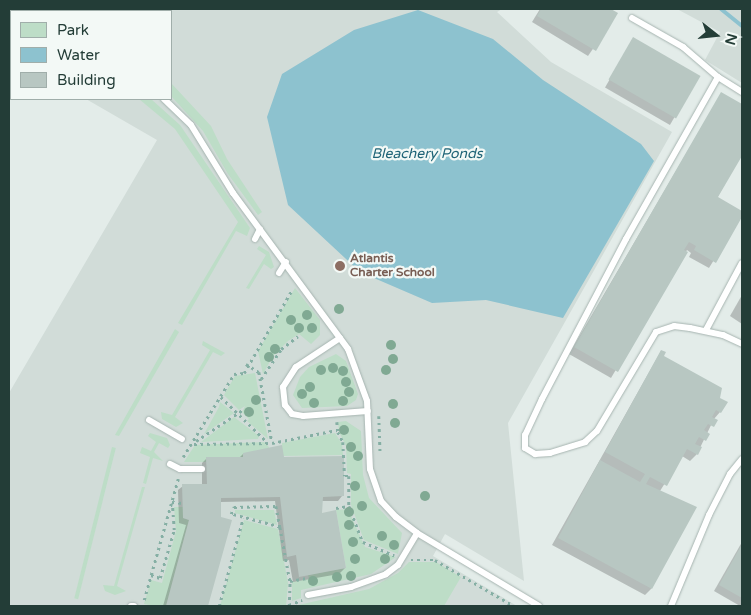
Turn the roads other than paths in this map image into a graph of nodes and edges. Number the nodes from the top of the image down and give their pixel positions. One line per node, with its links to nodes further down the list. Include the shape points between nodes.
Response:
1 (632, 18): 2 (lane, via 683,47)
2 (718, 77): 3 (lane); 10 (lane, via 626,239 538,405 525,435 526,448 535,454 550,453 585,442 607,416 656,332 674,326)
3 (742, 92)
4 (165, 100): 5 (lane, via 191,125)
5 (260, 229): 6 (lane); 7 (lane)
6 (254, 239)
7 (286, 262): 9 (lane); 11 (lane)
8 (742, 263): 10 (lane)
9 (279, 274)
10 (706, 330): 12 (lane)
11 (340, 338): 13 (lane, via 356,365); 13 (lane, via 296,367 283,387 285,405 292,414 303,416)
12 (742, 344)
13 (368, 411): 19 (lane, via 370,470 375,490 388,510)
14 (148, 420): 15 (lane)
15 (182, 439)
16 (742, 459): 22 (lane, via 730,474 709,515)
17 (170, 464): 18 (lane, via 180,469)
18 (202, 469)
19 (417, 533): 20 (lane, via 398,565 386,574 351,587); 21 (lane)
20 (308, 595)
21 (539, 606)
22 (670, 606)

